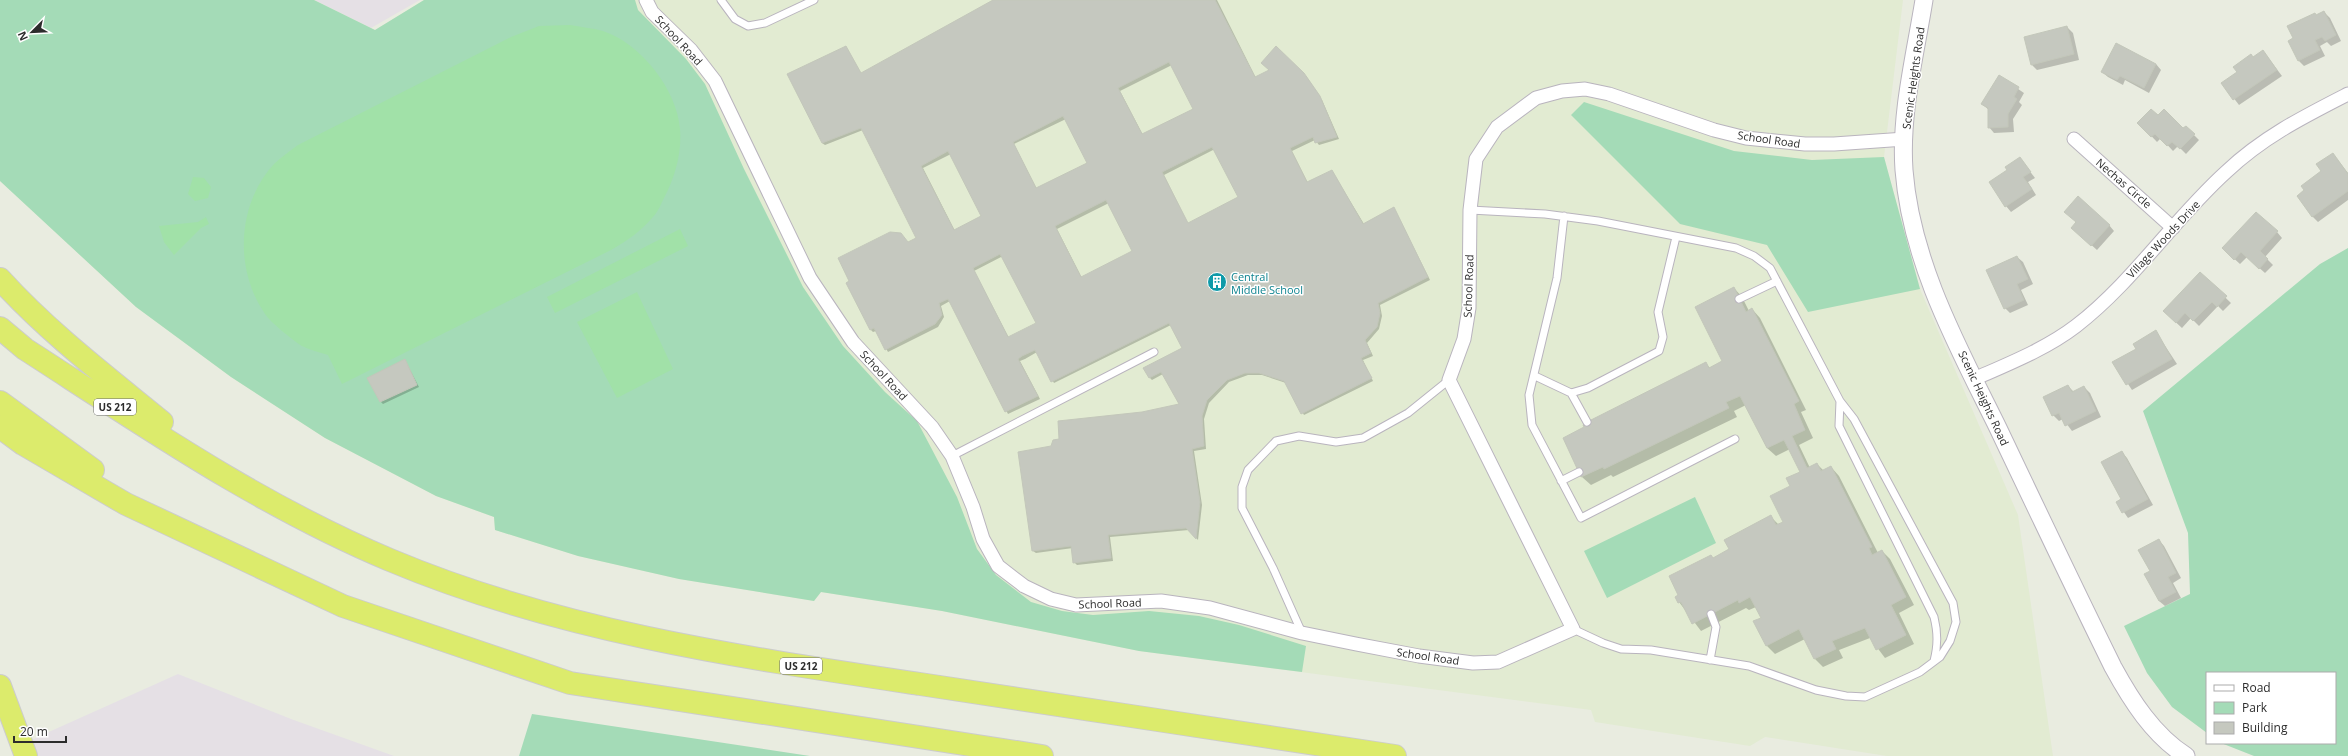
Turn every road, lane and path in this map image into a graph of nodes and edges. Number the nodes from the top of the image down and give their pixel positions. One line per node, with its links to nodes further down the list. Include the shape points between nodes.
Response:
1 (646, 0): 26 (street, School Road, via 652,12 691,50 715,82 810,278 834,314 853,342 932,426)
2 (721, 0): 3 (lane, via 735,19 748,26 765,23)
3 (814, 0)
4 (1924, 0): 6 (street, Scenic Heights Road, via 1905,118)
5 (2348, 94): 10 (street, Village Woods Drive, via 2279,129 2250,151 2225,172)
6 (1905, 139): 8 (street, School Road, via 1813,144 1746,138 1714,130 1609,94 1585,89 1562,91 1536,98 1497,127 1476,159); 18 (street, Scenic Heights Road, via 1904,169 1908,202 1920,252)
7 (2074, 139): 10 (street, Nechas Circle)
8 (1470, 210): 9 (lane); 19 (street, School Road, via 1469,308 1464,340)
9 (1564, 216): 11 (lane); 17 (lane, via 1557,278)
10 (2173, 228): 18 (street, Village Woods Drive, via 2099,307 2074,327 2053,341)
11 (1676, 237): 13 (lane, via 1736,248 1754,256 1770,268); 20 (lane, via 1658,312 1663,338 1658,351 1588,388)
12 (0, 279): 29 (highway, via 13,294 95,367)
13 (1777, 281): 14 (lane); 21 (lane)
14 (1739, 299)
15 (0, 328): 29 (highway, US 212, via 25,349)
16 (1154, 352): 26 (lane)
17 (1535, 376): 20 (lane); 28 (lane, via 1529,396 1531,420)
18 (1974, 379): 40 (street, Scenic Heights Road, via 2124,688 2132,702 2156,730)
19 (1449, 380): 32 (street); 33 (lane, via 1408,413 1363,438 1336,442 1299,436 1276,441 1248,470 1242,487 1242,508)
20 (1570, 393): 23 (lane)
21 (1840, 401): 35 (lane, via 1839,426 1934,617 1938,631); 35 (lane, via 1854,419 1953,603 1956,622 1950,641)
22 (0, 402): 30 (highway, via 99,474)
23 (1587, 422)
24 (0, 427): 30 (highway, via 23,444 126,504)
25 (1735, 439): 28 (lane, via 1581,518)
26 (952, 456): 33 (street, School Road, via 983,539 998,566 1024,586 1051,599 1076,605 1161,601 1210,608)
27 (1579, 472): 28 (lane)
28 (1561, 481)
29 (233, 482): 39 (highway, US 212, via 308,523 391,560 495,599 618,633 777,663)
30 (227, 552): 38 (highway, via 343,606 570,683)
31 (1711, 614): 34 (lane, via 1716,627)
32 (1573, 630): 33 (street, School Road, via 1498,662 1473,663 1419,656); 34 (lane, via 1621,649 1651,650)
33 (1302, 633)
34 (1710, 660): 35 (lane, via 1749,666 1816,690 1865,697 1920,672)
35 (1934, 661)
36 (0, 686): 37 (highway)
37 (26, 756)
38 (1042, 756)
39 (1395, 756)
40 (2186, 756)

